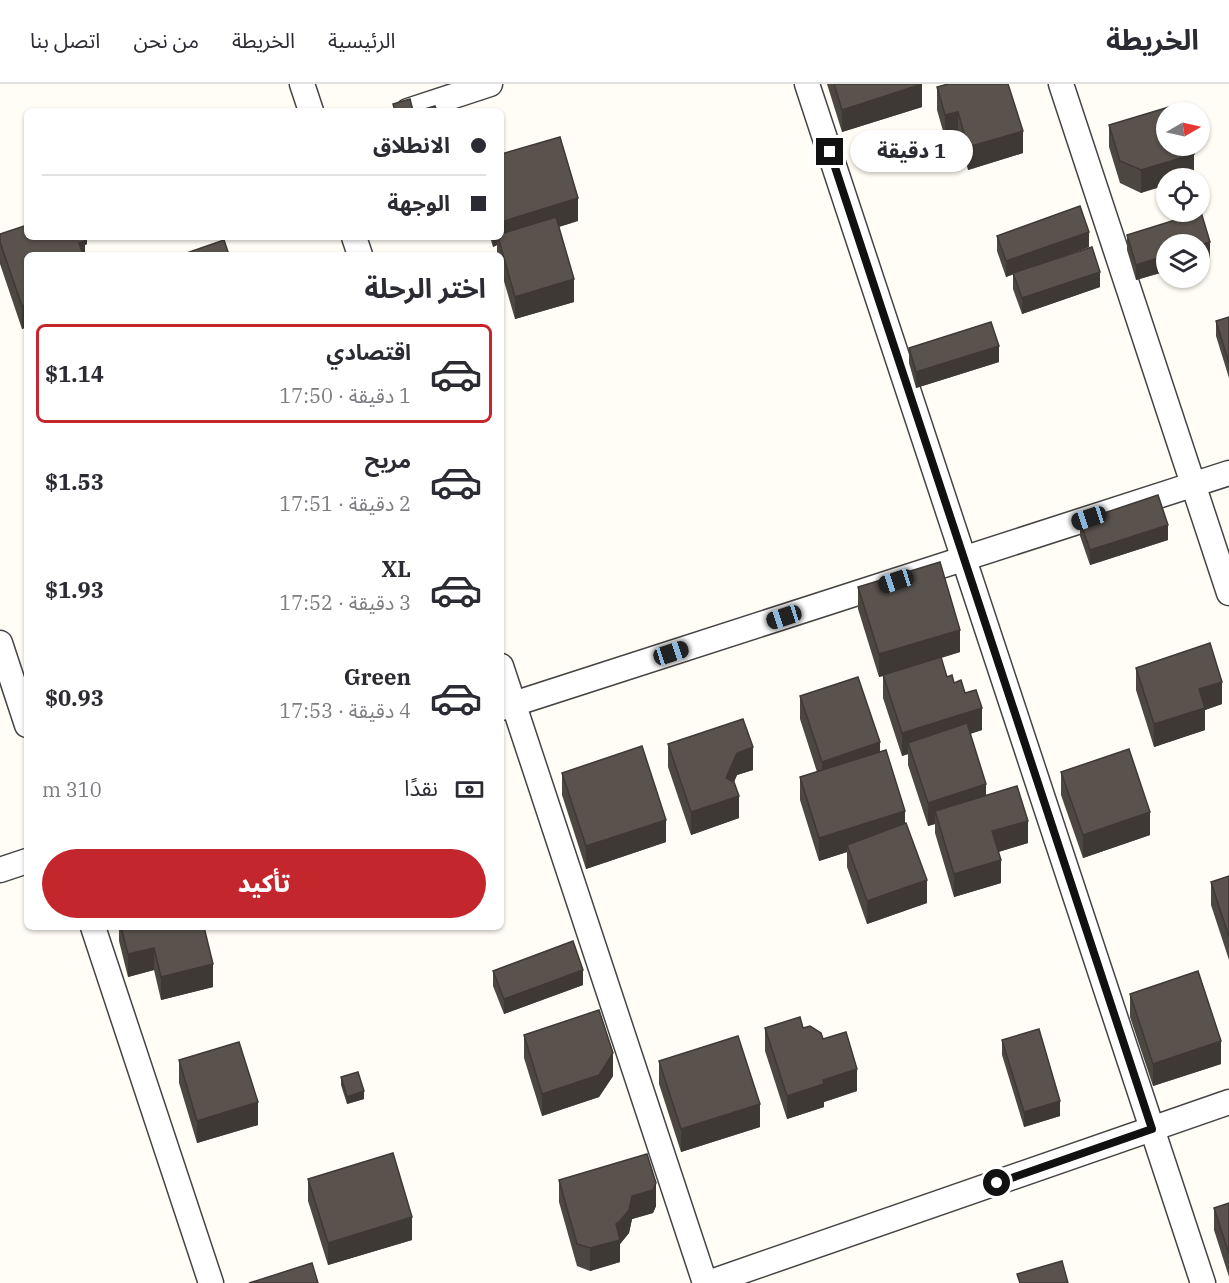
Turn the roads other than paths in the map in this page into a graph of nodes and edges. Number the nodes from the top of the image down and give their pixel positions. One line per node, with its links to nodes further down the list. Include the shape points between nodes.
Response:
1 (302, 84): 5 (street)
2 (490, 84): 6 (street)
3 (807, 84): 9 (street)
4 (1061, 84): 8 (street)
5 (310, 108)
6 (417, 108)
7 (1229, 473): 8 (street)
8 (1193, 485): 9 (street); 10 (street)
9 (964, 559): 13 (street); 19 (street)
10 (1229, 593)
11 (0, 643): 14 (street)
12 (504, 683): 13 (street)
13 (508, 706): 21 (street)
14 (24, 716)
15 (24, 862): 16 (street)
16 (0, 870)
17 (94, 930): 20 (street)
18 (1229, 1102): 19 (street)
19 (1152, 1129): 21 (street); 22 (street)
20 (211, 1283)
21 (707, 1283)
22 (1203, 1283)

